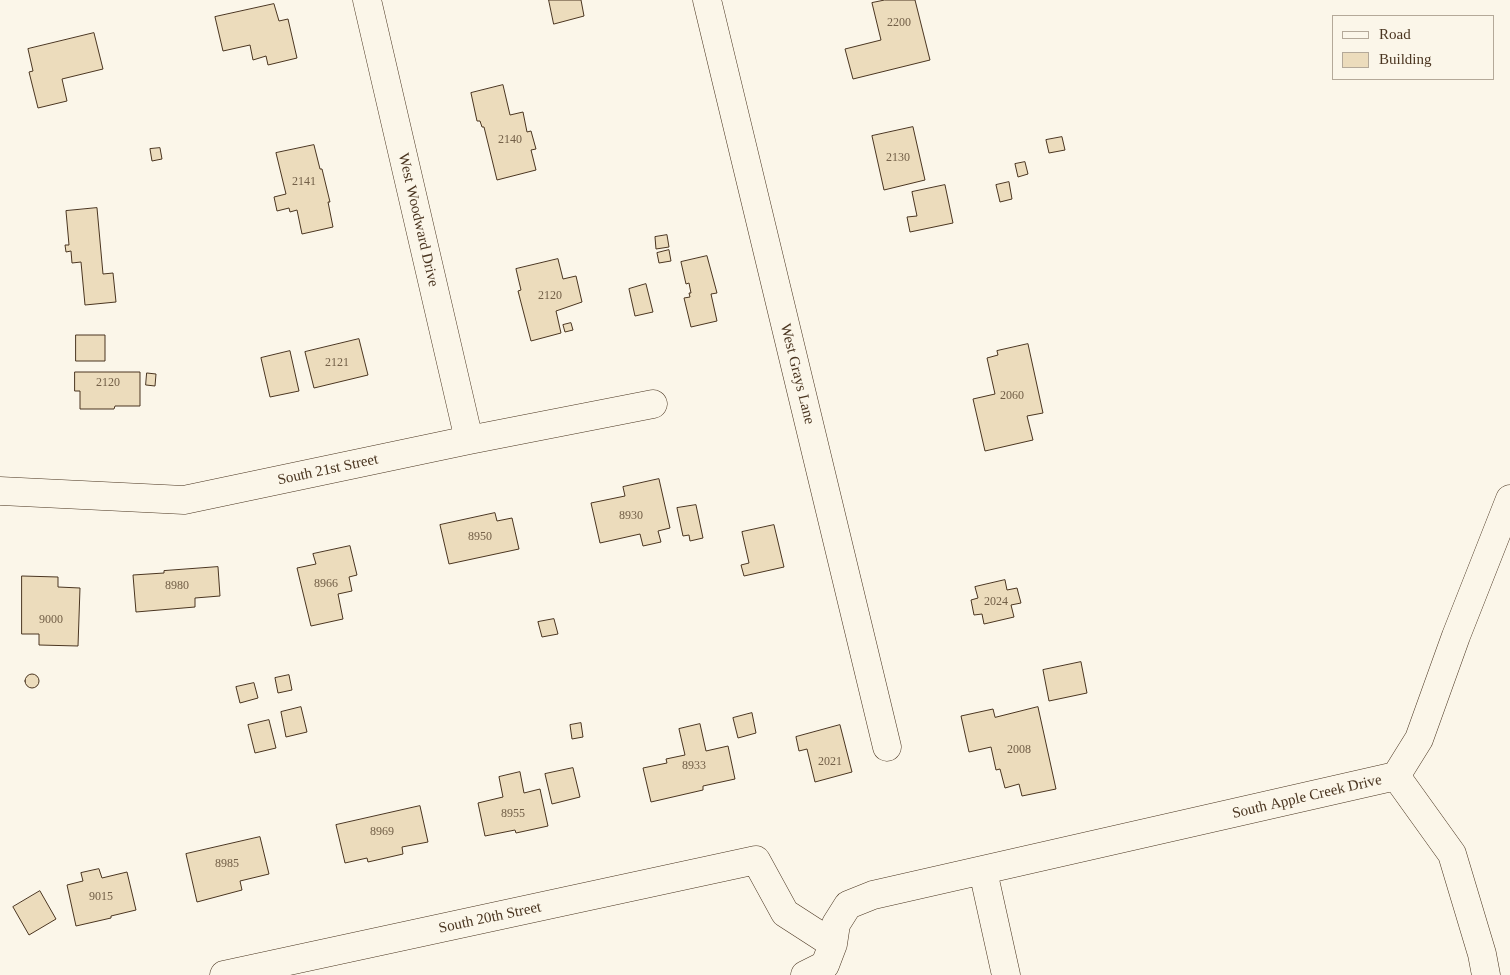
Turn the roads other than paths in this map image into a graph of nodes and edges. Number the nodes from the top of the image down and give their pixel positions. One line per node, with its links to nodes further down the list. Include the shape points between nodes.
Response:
1 (367, 0): 4 (street, West Woodward Drive)
2 (707, 0): 7 (street, West Grays Lane)
3 (653, 404): 4 (street, South 21st Street)
4 (469, 440): 5 (street, South 21st Street, via 184,500)
5 (0, 491)
6 (1510, 499): 8 (street, South Apple Creek Drive, via 1419,738)
7 (887, 747)
8 (1396, 776): 9 (street, South Apple Creek Drive); 14 (street, via 1452,854)
9 (983, 871): 10 (street, South Apple Creek Drive, via 873,895 848,905 836,924); 13 (street)
10 (833, 944): 11 (street, South 20th Street, via 785,913 756,860); 12 (street, South Apple Creek Drive, via 824,965)
11 (224, 975)
12 (805, 975)
13 (1006, 975)
14 (1486, 975)

